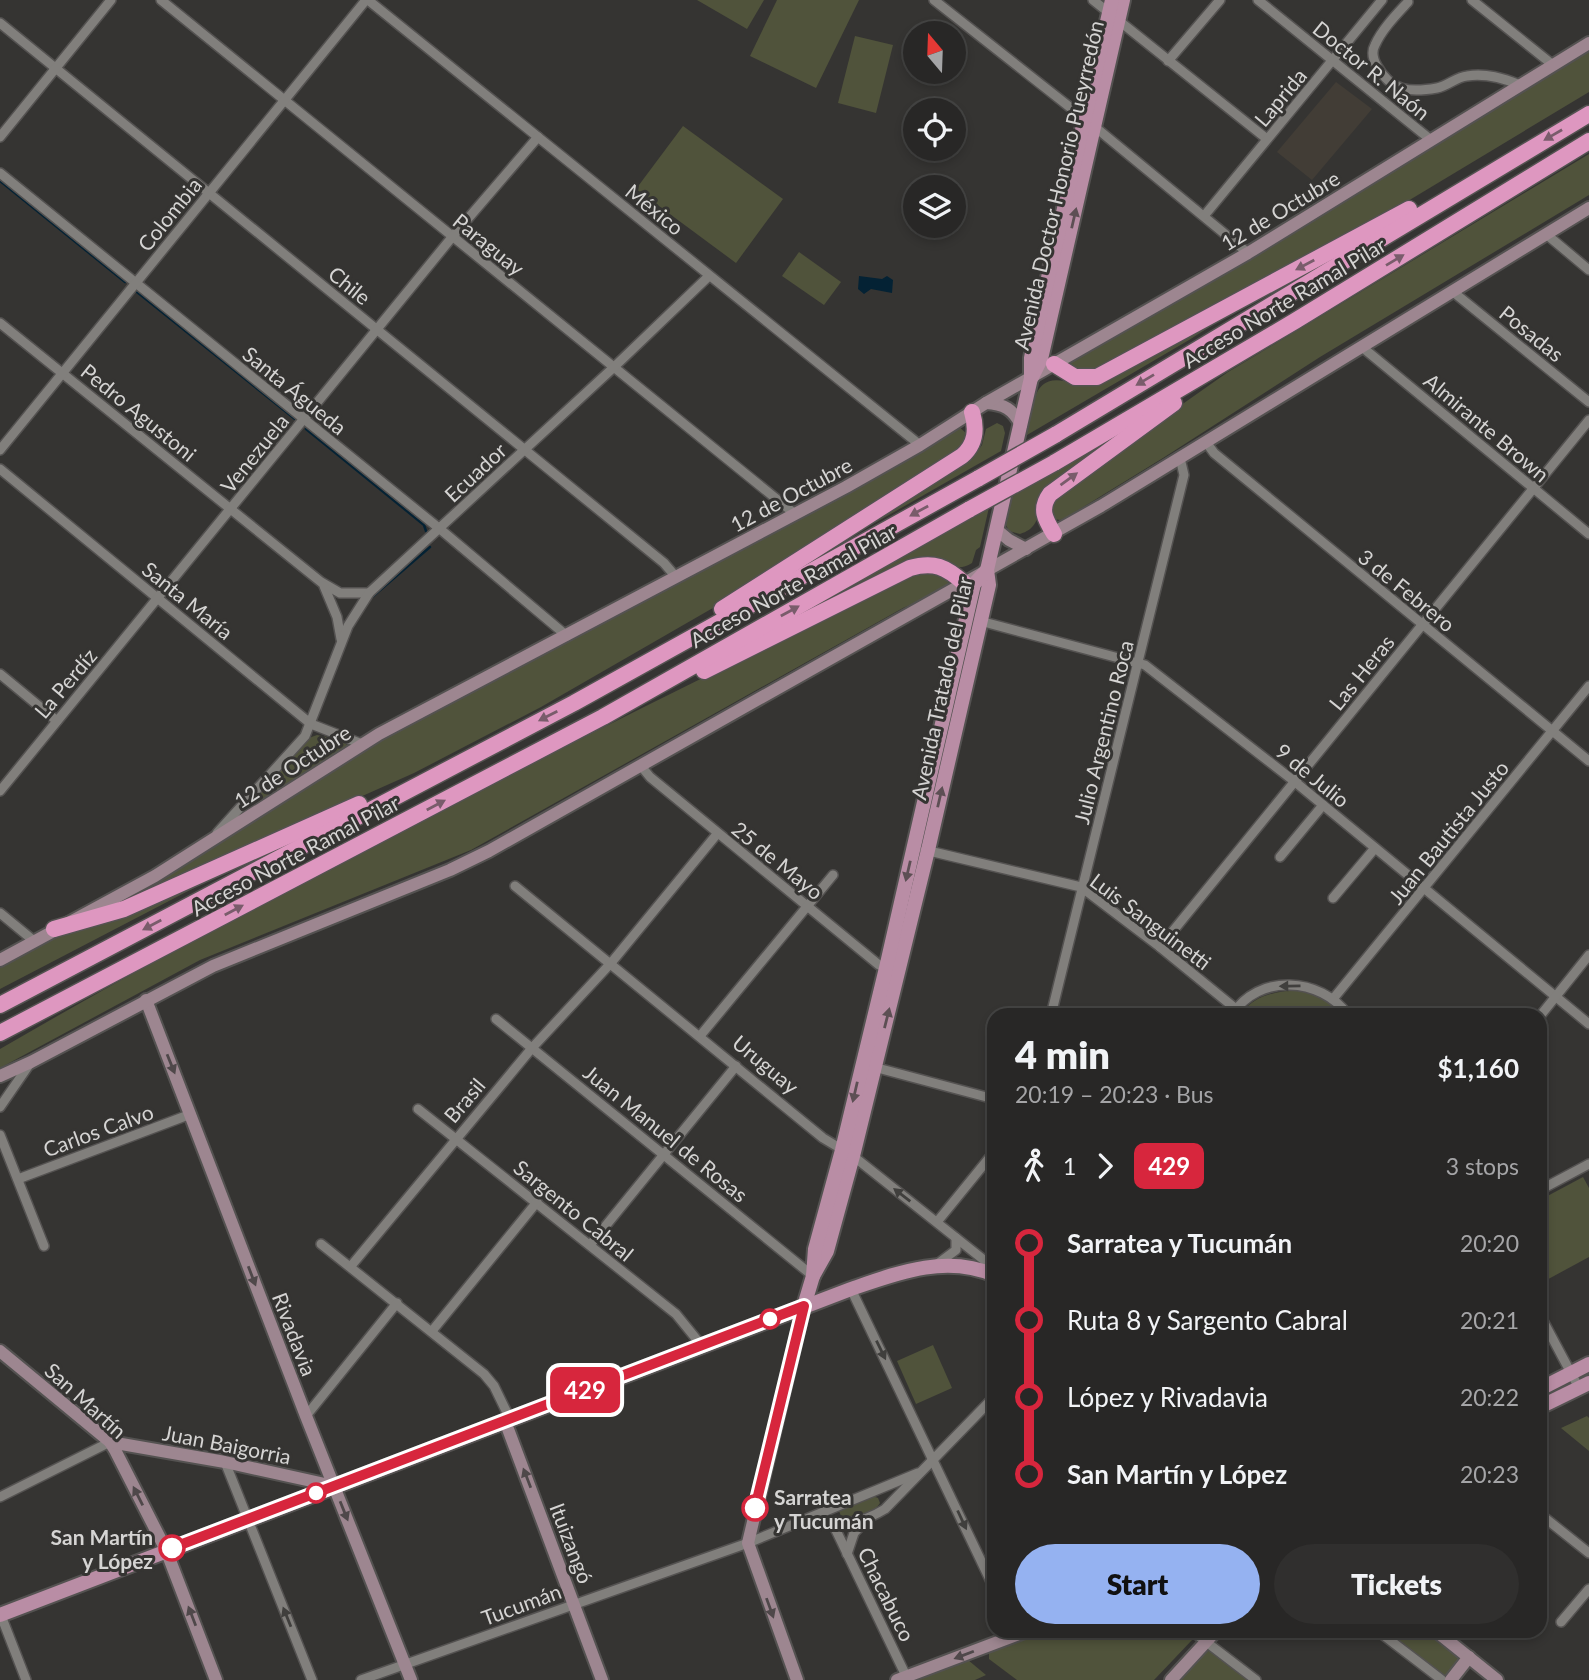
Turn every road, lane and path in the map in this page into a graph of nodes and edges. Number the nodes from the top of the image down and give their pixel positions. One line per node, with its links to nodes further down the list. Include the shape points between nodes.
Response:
1 (111, 0): 18 (street)
2 (161, 0): 20 (street, Paraguay)
3 (367, 0): 20 (street, Colombia); 23 (street, México)
4 (934, 0): 22 (street)
5 (1093, 0): 12 (street)
6 (1123, 0): 12 (main road, Avenida Doctor Honorio Pueyrredón)
7 (1220, 0): 15 (street)
8 (1258, 0): 16 (street, Doctor R. Naón)
9 (1382, 0): 16 (street, Laprida)
10 (1472, 0): 17 (street)
11 (1408, 2): 19 (street, via 1372,54 1391,85 1437,88 1466,76 1485,75)
12 (1113, 11): 15 (street); 22 (main road, Avenida Doctor Honorio Pueyrredón)
13 (0, 23): 18 (street, Chile)
14 (1589, 43): 17 (street, 12 de Octubre)
15 (1168, 61): 25 (street)
16 (1332, 61): 25 (street, Laprida); 26 (street, Doctor R. Naón)
17 (1553, 65): 19 (street, 12 de Octubre)
18 (56, 68): 24 (street); 30 (street, Chile)
19 (1520, 85): 26 (street, 12 de Octubre)
20 (284, 100): 30 (street, Colombia); 34 (street, Paraguay)
21 (1589, 114): 28 (highway, Acceso Norte Ramal Pilar, one-way to 28)
22 (1089, 122): 32 (street); 47 (main road, Avenida Doctor Honorio Pueyrredón, via 1041,359)
23 (538, 136): 34 (street, Venezuela); 37 (street, México)
24 (0, 137)
25 (1268, 139): 32 (street, Laprida)
26 (1431, 140): 35 (street, 12 de Octubre)
27 (1589, 141): 40 (highway, Acceso Norte Ramal Pilar, one-way to 27)
28 (1518, 155): 44 (highway, one-way to 44, via 1097,377 1076,377); 83 (highway, Acceso Norte Ramal Pilar, one-way to 83, bridge, via 1055,435)
29 (0, 173): 38 (street, Santa Águeda)
30 (208, 193): 38 (street, Colombia); 42 (street, Chile)
31 (1589, 208): 33 (street)
32 (1204, 216): 35 (street)
33 (1546, 234): 36 (street); 39 (street)
34 (453, 236): 42 (street, Venezuela); 45 (street, Paraguay)
35 (1248, 253): 44 (street, 12 de Octubre)
36 (1589, 271)
37 (709, 276): 45 (street, Ecuador); 54 (street, México)
38 (136, 283): 46 (street, Colombia); 50 (street, Santa Águeda)
39 (1452, 291): 43 (street); 48 (street, Posadas)
40 (1295, 321): 64 (highway, one-way to 40, via 1043,510 1052,491); 84 (highway, Acceso Norte Ramal Pilar, one-way to 40, bridge, via 1054,463)
41 (0, 323): 46 (street, Pedro Agustoni)
42 (377, 329): 50 (street, Venezuela); 55 (street, Chile)
43 (1363, 347): 53 (street); 59 (street, Almirante Brown)
44 (1054, 364): 47 (street, 12 de Octubre)
45 (613, 368): 55 (street, Ecuador); 61 (street, Paraguay)
46 (62, 373): 56 (street, Colombia); 60 (street, Pedro Agustoni)
47 (1031, 378): 49 (street, 12 de Octubre); 52 (main road, Avenida Doctor Honorio Pueyrredón)
48 (1589, 402)
49 (979, 407): 52 (street, via 998,404 1009,408); 54 (street, 12 de Octubre); 83 (highway, via 972,443 956,461)
50 (304, 420): 60 (street, Venezuela); 62 (street, Santa Águeda)
51 (1589, 420): 59 (street, Las Heras)
52 (1021, 425): 63 (main road, Avenida Doctor Honorio Pueyrredón)
53 (1206, 442): 57 (street); 77 (street, 3 de Febrero)
54 (920, 445): 61 (street, 12 de Octubre)
55 (524, 449): 62 (street, Ecuador); 68 (street, Chile)
56 (0, 450)
57 (1180, 458): 64 (street); 80 (street, Julio Argentino Roca, via 1184,475)
58 (0, 469): 73 (street, Santa María)
59 (1533, 488): 65 (street, Almirante Brown); 77 (street, Las Heras)
60 (231, 509): 69 (street, Pedro Agustoni); 73 (street, Venezuela)
61 (795, 514): 68 (street, 12 de Octubre)
62 (440, 529): 71 (street, Ecuador); 78 (street, Santa Águeda)
63 (996, 530): 66 (street); 67 (main road, Avenida Doctor Honorio Pueyrredón)
64 (1054, 534): 66 (street)
65 (1589, 534)
66 (1026, 549): 67 (street)
67 (987, 570): 70 (street); 76 (main road, Avenida Tratado del Pilar, via 989,584); 100 (main road, Avenida Tratado del Pilar, via 974,584)
68 (676, 577): 78 (street, 12 de Octubre)
69 (321, 582): 72 (street, Pedro Agustoni); 74 (street, Pedro Agustoni)
70 (964, 583): 84 (highway, via 936,565 900,571 681,683); 90 (street)
71 (369, 593): 72 (street, Pedro Agustoni); 75 (street, Ecuador)
72 (348, 594): 74 (street); 75 (street, via 355,598)
73 (158, 598): 85 (street, La Perdíz); 86 (street, Santa María)
74 (335, 609): 75 (street, via 341,615); 79 (street, Pedro Agustoni)
75 (356, 612): 79 (street, Ecuador)
76 (981, 621): 80 (street, 9 de Julio); 100 (main road, Avenida Tratado del Pilar, one-way to 76)
77 (1422, 625): 87 (street, 3 de Febrero); 92 (street, Las Heras)
78 (567, 636): 88 (street, 12 de Octubre)
79 (341, 643): 86 (street, Ecuador)
80 (1139, 662): 92 (street, 9 de Julio); 104 (street, Julio Argentino Roca)
81 (0, 674): 85 (street)
82 (1589, 686): 87 (street, Juan Bautista Justo)
83 (574, 702): 91 (highway, Acceso Norte Ramal Pilar, one-way to 91)
84 (603, 717): 117 (highway, Acceso Norte Ramal Pilar, one-way to 84)
85 (57, 721): 93 (street, La Perdíz)
86 (311, 724): 88 (street, Santa María); 94 (street, Ecuador)
87 (1552, 731): 89 (street, 3 de Febrero); 105 (street, Juan Bautista Justo)
88 (362, 744): 96 (street, 12 de Octubre)
89 (1589, 761)
90 (641, 766): 97 (street, 25 de Mayo); 119 (street, via 469,861 213,965)
91 (427, 779): 109 (highway, via 124,909); 120 (highway, Acceso Norte Ramal Pilar, one-way to 120)
92 (1294, 781): 95 (street, 9 de Julio); 111 (street, Las Heras)
93 (0, 791)
94 (247, 798): 96 (street); 98 (street, Ecuador)
95 (1322, 804): 99 (street, 9 de Julio); 101 (street)
96 (257, 812): 98 (street, 12 de Octubre)
97 (718, 834): 107 (street, 25 de Mayo); 114 (street, Brasil)
98 (209, 842): 109 (street, 12 de Octubre)
99 (1376, 848): 105 (street, 9 de Julio); 106 (street)
100 (921, 849): 104 (street, Luis Sanguinetti); 115 (main road, Avenida Tratado del Pilar)
101 (1280, 857)
102 (833, 875): 107 (street)
103 (515, 886): 114 (street, Uruguay)
104 (1081, 887): 111 (street, Luis Sanguinetti); 121 (street, Julio Argentino Roca)
105 (1426, 888): 116 (street, 9 de Julio); 118 (street, Juan Bautista Justo)
106 (1333, 898)
107 (807, 906): 115 (street, 25 de Mayo); 129 (street)
108 (0, 913): 110 (street)
109 (54, 929): 110 (street, 12 de Octubre)
110 (34, 941): 113 (street, 12 de Octubre)
111 (1160, 947): 122 (street, Luis Sanguinetti)
112 (1589, 955): 116 (street)
113 (0, 960)
114 (611, 963): 129 (street, Uruguay); 131 (street, Brasil)
115 (892, 970): 133 (main road, Avenida Tratado del Pilar)
116 (1556, 996): 125 (street); 127 (street, 9 de Julio)
117 (68, 998): 128 (highway, Acceso Norte Ramal Pilar); 130 (highway)
118 (1333, 999): 123 (street, one-way to 123, via 1306,986 1287,984 1250,996); 124 (street)
119 (146, 1000): 132 (street); 139 (street, Rivadavia, one-way to 139)
120 (0, 1005)
121 (1053, 1008)
122 (1229, 1008)
123 (1238, 1008)
124 (1341, 1008)
125 (1546, 1008)
126 (496, 1019): 131 (street, Juan Manuel de Rosas)
127 (1589, 1024)
128 (0, 1033)
129 (700, 1036): 134 (street, Uruguay)
130 (0, 1041)
131 (532, 1048): 141 (street, Brasil); 142 (street, Juan Manuel de Rosas)
132 (31, 1062): 135 (street); 137 (street)
133 (868, 1065): 136 (street); 143 (main road, Avenida Tratado del Pilar)
134 (736, 1066): 142 (street); 143 (street, Uruguay)
135 (0, 1076)
136 (987, 1097)
137 (0, 1107)
138 (418, 1109): 141 (street, Sargento Cabral)
139 (191, 1114): 146 (street, Carlos Calvo); 172 (street, Rivadavia, one-way to 172)
140 (0, 1135): 146 (street)
141 (456, 1138): 148 (street, Sargento Cabral); 156 (street, Brasil)
142 (665, 1153): 152 (street); 158 (street, Juan Manuel de Rosas)
143 (847, 1153): 149 (street, Uruguay, one-way to 143); 158 (main road, Avenida Tratado del Pilar, via 815,1249)
144 (987, 1161): 149 (street)
145 (1589, 1164): 147 (street)
146 (18, 1178): 153 (street)
147 (1547, 1186)
148 (537, 1202): 152 (street, Sargento Cabral); 163 (street)
149 (937, 1222): 150 (street, Uruguay)
150 (956, 1238): 154 (street, Uruguay); 155 (street, via 956,1250)
151 (321, 1244): 156 (street, Ituizangó)
152 (590, 1245): 164 (street, Sargento Cabral, via 676,1314)
153 (44, 1246)
154 (987, 1262)
155 (934, 1265): 157 (main road); 159 (main road)
156 (351, 1266): 160 (street, Ituizangó)
157 (987, 1273)
158 (813, 1276): 161 (main road, Avenida Tratado del Pilar)
159 (851, 1289): 161 (main road); 175 (street, one-way to 175)
160 (397, 1303): 163 (street, Ituizangó); 172 (street)
161 (804, 1306): 164 (main road); 188 (street)
162 (1547, 1328): 167 (street)
163 (432, 1331): 173 (street, Ituizangó, via 490,1380)
164 (702, 1346): 173 (main road)
165 (0, 1351): 174 (street, San Martín)
166 (1589, 1364): 167 (main road)
167 (1571, 1373): 168 (main road); 169 (street)
168 (1547, 1385)
169 (1584, 1386): 171 (main road)
170 (987, 1404): 175 (street, Tucumán)
171 (1547, 1404)
172 (306, 1416): 178 (street, Rivadavia)
173 (507, 1420): 178 (main road); 194 (street, Ituizangó, one-way to 173)
174 (110, 1442): 176 (street, Juan Baigorria); 180 (street); 189 (street, San Martín, one-way to 174)
175 (933, 1459): 177 (street, Tucumán); 192 (street, one-way to 192)
176 (225, 1462): 178 (street, Juan Baigorria); 185 (street)
177 (918, 1473): 179 (street, Tucumán); 182 (street, Tucumán)
178 (334, 1486): 185 (main road); 204 (street, Rivadavia, one-way to 204)
179 (878, 1490): 181 (street, Tucumán); 182 (street)
180 (0, 1497)
181 (839, 1505): 183 (street, Tucumán); 187 (street)
182 (884, 1509): 184 (street, Tucumán)
183 (811, 1518): 187 (street, Tucumán); 188 (street, Tucumán)
184 (867, 1519): 187 (street, Tucumán); 191 (street, via 854,1533)
185 (248, 1520): 189 (main road); 208 (street, one-way to 185)
186 (1547, 1520): 190 (street)
187 (833, 1524): 191 (street, Chacabuco)
188 (748, 1543): 194 (street, Tucumán); 212 (street, one-way to 212)
189 (166, 1550): 195 (main road); 207 (street, San Martín, one-way to 189)
190 (1589, 1553)
191 (847, 1554): 205 (street, Chacabuco)
192 (987, 1573)
193 (1589, 1588): 196 (street)
194 (574, 1604): 204 (street, Tucumán); 211 (street, Ituizangó)
195 (0, 1614): 206 (street)
196 (1561, 1622)
197 (1004, 1638): 205 (street, one-way to 205)
198 (1202, 1638): 202 (street)
199 (1210, 1638): 202 (street)
200 (1387, 1638): 215 (street)
201 (1445, 1638): 203 (street)
202 (1207, 1642): 213 (street); 214 (street)
203 (1469, 1657): 216 (street); 217 (street)
204 (405, 1664): 209 (street, Tucumán); 210 (street, Rivadavia)
205 (904, 1679)
206 (26, 1680)
207 (216, 1680)
208 (312, 1680)
209 (361, 1680)
210 (411, 1680)
211 (602, 1680)
212 (797, 1680)
213 (1171, 1680)
214 (1256, 1680)
215 (1442, 1680)
216 (1451, 1680)
217 (1497, 1680)

